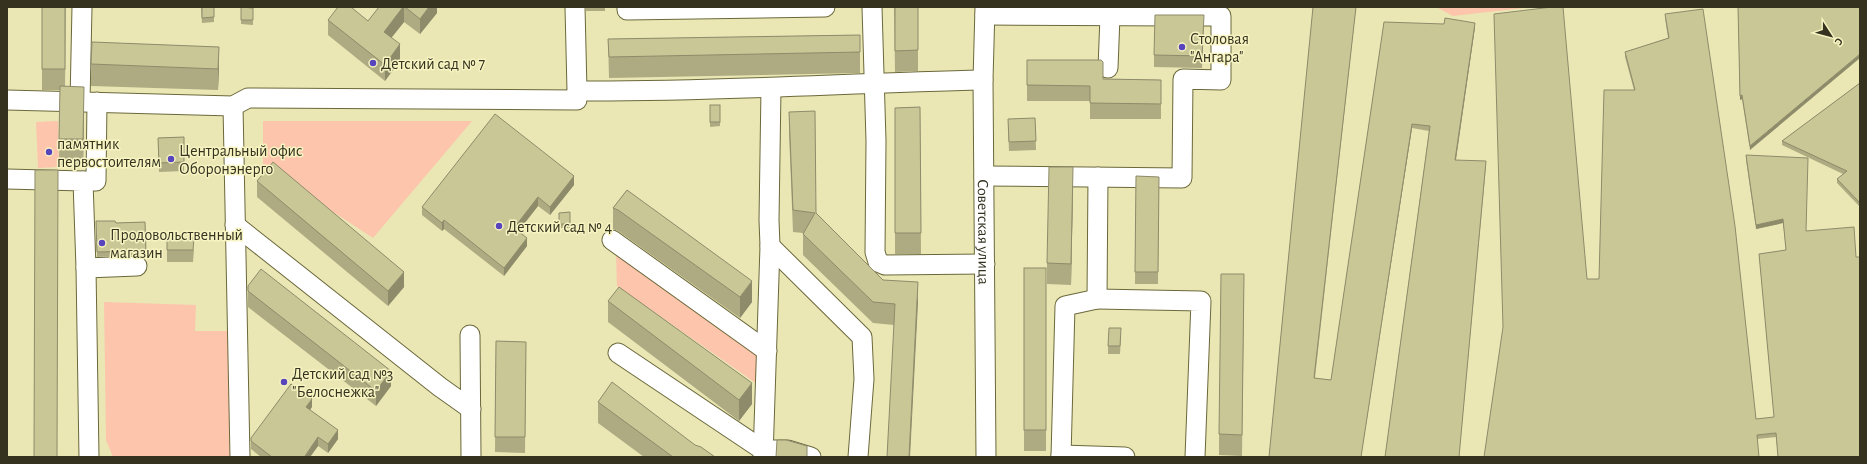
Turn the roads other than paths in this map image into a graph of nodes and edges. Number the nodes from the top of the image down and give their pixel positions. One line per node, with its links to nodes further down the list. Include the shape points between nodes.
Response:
1 (82, 7): 15 (street)
2 (575, 7): 13 (street)
3 (627, 7): 4 (street, via 627,10)
4 (825, 7)
5 (872, 7): 11 (street)
6 (985, 11): 8 (street); 10 (street, Советская улица)
7 (1180, 12): 8 (street); 18 (street, via 1221,16 1221,80 1183,79 1182,178)
8 (1110, 16): 9 (street)
9 (1108, 68)
10 (983, 80): 11 (street); 17 (street, Советская улица)
11 (874, 82): 12 (street); 24 (street, via 878,262 885,265)
12 (771, 88): 13 (street); 23 (street)
13 (577, 91): 16 (street, via 577,100 248,98)
14 (7, 100): 15 (street)
15 (89, 102): 16 (street); 20 (street, via 96,181)
16 (233, 106): 21 (street)
17 (984, 176): 18 (street); 24 (street, Советская улица)
18 (1098, 177): 27 (street)
19 (7, 179): 20 (street)
20 (83, 181): 26 (street)
21 (235, 225): 33 (street); 37 (street)
22 (612, 240): 29 (street)
23 (770, 246): 29 (street); 40 (street, via 862,337 864,379)
24 (985, 264): 41 (street, Советская улица)
25 (137, 266): 26 (street)
26 (86, 268): 36 (street)
27 (1097, 299): 35 (street, via 1065,306); 43 (street, via 1201,301)
28 (470, 335): 33 (street)
29 (767, 351): 32 (street)
30 (618, 352): 34 (street)
31 (747, 388): 32 (street)
32 (766, 401): 34 (street)
33 (471, 409): 38 (street)
34 (763, 454): 39 (street, via 788,450)
35 (1061, 456): 42 (street)
36 (89, 457)
37 (240, 457)
38 (471, 457)
39 (811, 457)
40 (858, 457)
41 (986, 457)
42 (1125, 457)
43 (1195, 457)

